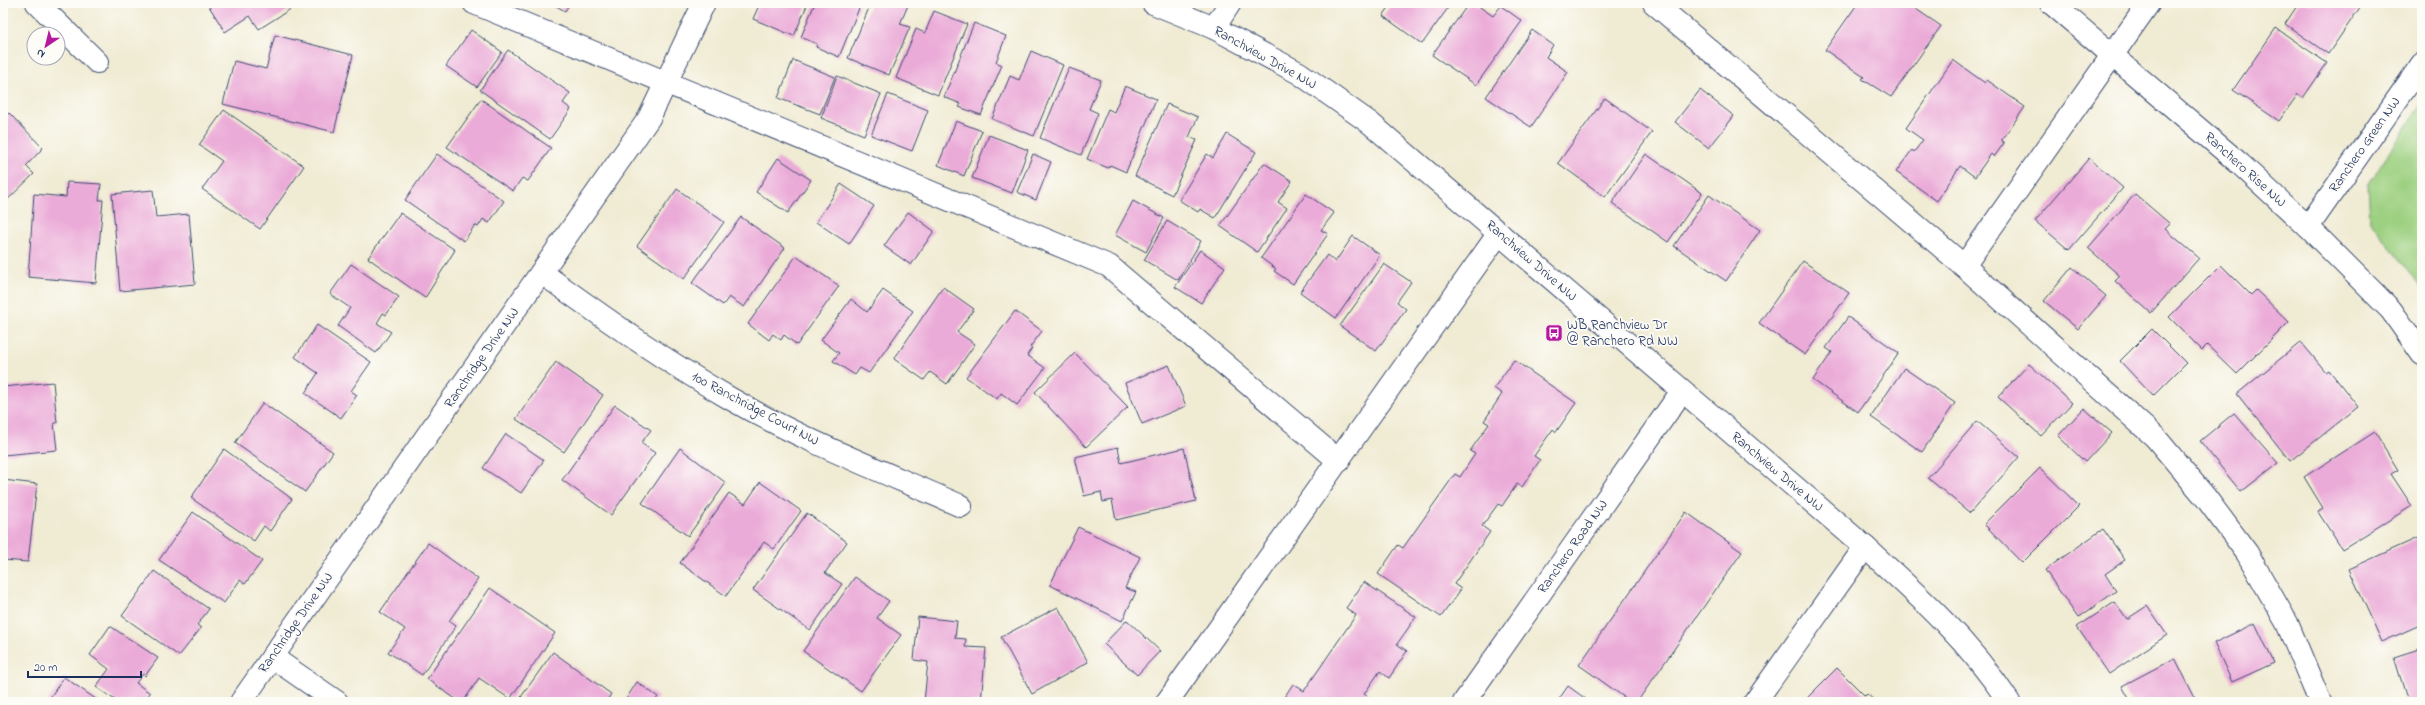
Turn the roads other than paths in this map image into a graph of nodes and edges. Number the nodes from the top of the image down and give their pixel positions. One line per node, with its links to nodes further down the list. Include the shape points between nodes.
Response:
1 (37, 3): 11 (street)
2 (474, 3): 13 (street)
3 (704, 3): 13 (street, Ranchridge Drive NW)
4 (1153, 3): 9 (street, Ranchview Drive NW)
5 (1230, 3): 9 (street)
6 (1654, 3): 16 (street)
7 (2051, 3): 10 (street, Ranchero Rise NW)
8 (2149, 3): 10 (street)
9 (1214, 28): 15 (street, Ranchview Drive NW, via 1299,73 1370,124)
10 (2112, 56): 14 (street, Ranchero Rise NW, via 2240,164); 16 (street)
11 (97, 62)
12 (2422, 64): 14 (street, Ranchero Green NW)
13 (666, 82): 17 (street, Ranchridge Drive NW, via 649,118); 20 (street, via 1109,266)
14 (2308, 227): 18 (street, Ranchero Rise NW, via 2391,310)
15 (1499, 233): 19 (street, Ranchview Drive NW); 20 (street)
16 (1964, 266): 30 (street, via 2155,437 2206,498 2247,553 2287,623)
17 (542, 273): 21 (street, 100 Ranchridge Court NW, via 644,347 732,400 838,453); 23 (street, Ranchridge Drive NW)
18 (2422, 354)
19 (1682, 391): 22 (street, Ranchview Drive NW); 27 (street, Ranchero Road NW)
20 (1339, 462): 26 (street)
21 (961, 506)
22 (1865, 547): 28 (street); 29 (street, Ranchview Drive NW, via 1933,609 1986,667)
23 (272, 657): 24 (street, Ranchridge Drive NW); 25 (street)
24 (241, 702)
25 (337, 702)
26 (1168, 702)
27 (1464, 702)
28 (1755, 702)
29 (2009, 702)
30 (2320, 702)

